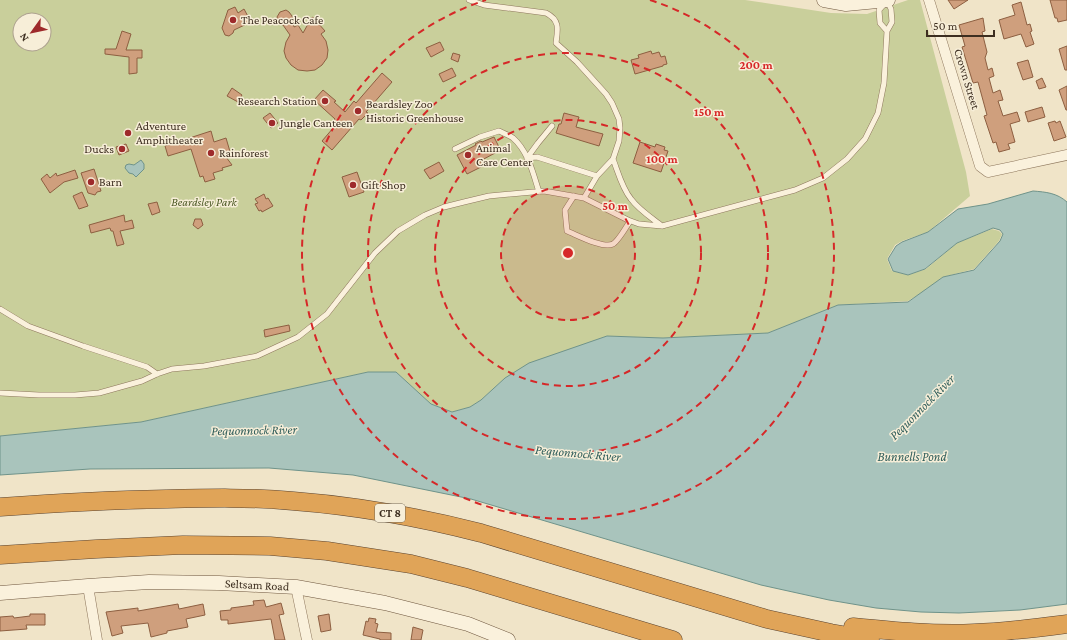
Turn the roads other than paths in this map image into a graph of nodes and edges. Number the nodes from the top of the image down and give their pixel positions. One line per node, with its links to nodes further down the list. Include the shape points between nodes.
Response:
1 (469, 0): 11 (lane, via 484,5 553,16 558,30 556,43 606,94 617,112 619,141)
2 (824, 0): 5 (main road)
3 (887, 0): 5 (main road); 6 (lane, via 892,22); 6 (lane, via 879,10 880,23)
4 (929, 0): 9 (street, Crown Street, via 980,166 988,172)
5 (845, 2)
6 (887, 31): 17 (lane, via 884,83 878,113 865,139 847,159 823,178 795,190)
7 (552, 126): 10 (lane)
8 (455, 149): 10 (lane, via 499,131 512,138)
9 (1067, 155)
10 (527, 158): 12 (lane, via 537,157); 13 (lane)
11 (613, 159): 12 (lane); 17 (lane, via 630,199)
12 (597, 176): 15 (lane)
13 (539, 192): 14 (lane); 19 (lane, via 490,196 444,207 425,215 398,231 375,253 327,314 298,337 257,356 172,369)
14 (574, 196): 15 (lane); 16 (lane, via 565,210 567,231 605,245 614,244)
15 (584, 198): 16 (lane)
16 (630, 221): 17 (lane)
17 (662, 226)
18 (0, 309): 19 (lane, via 28,326 146,367)
19 (157, 374): 20 (lane, via 99,393)
20 (0, 393)
21 (0, 507): 26 (highway, CT 8, via 111,500 229,498 363,508 481,533)
22 (0, 556): 31 (highway, via 198,545 270,546 334,552 412,564 467,578)
23 (88, 586): 24 (main road, Seltsam Road, via 188,582); 25 (main road, Seltsam Road); 28 (street)
24 (296, 587): 29 (street); 30 (main road, Seltsam Road, via 385,603 468,624)
25 (0, 593)
26 (767, 619): 27 (highway, via 930,633 992,632); 32 (highway, CT 8)
27 (1067, 624)
28 (97, 640)
29 (307, 640)
30 (508, 640)
31 (673, 640)
32 (870, 640)

